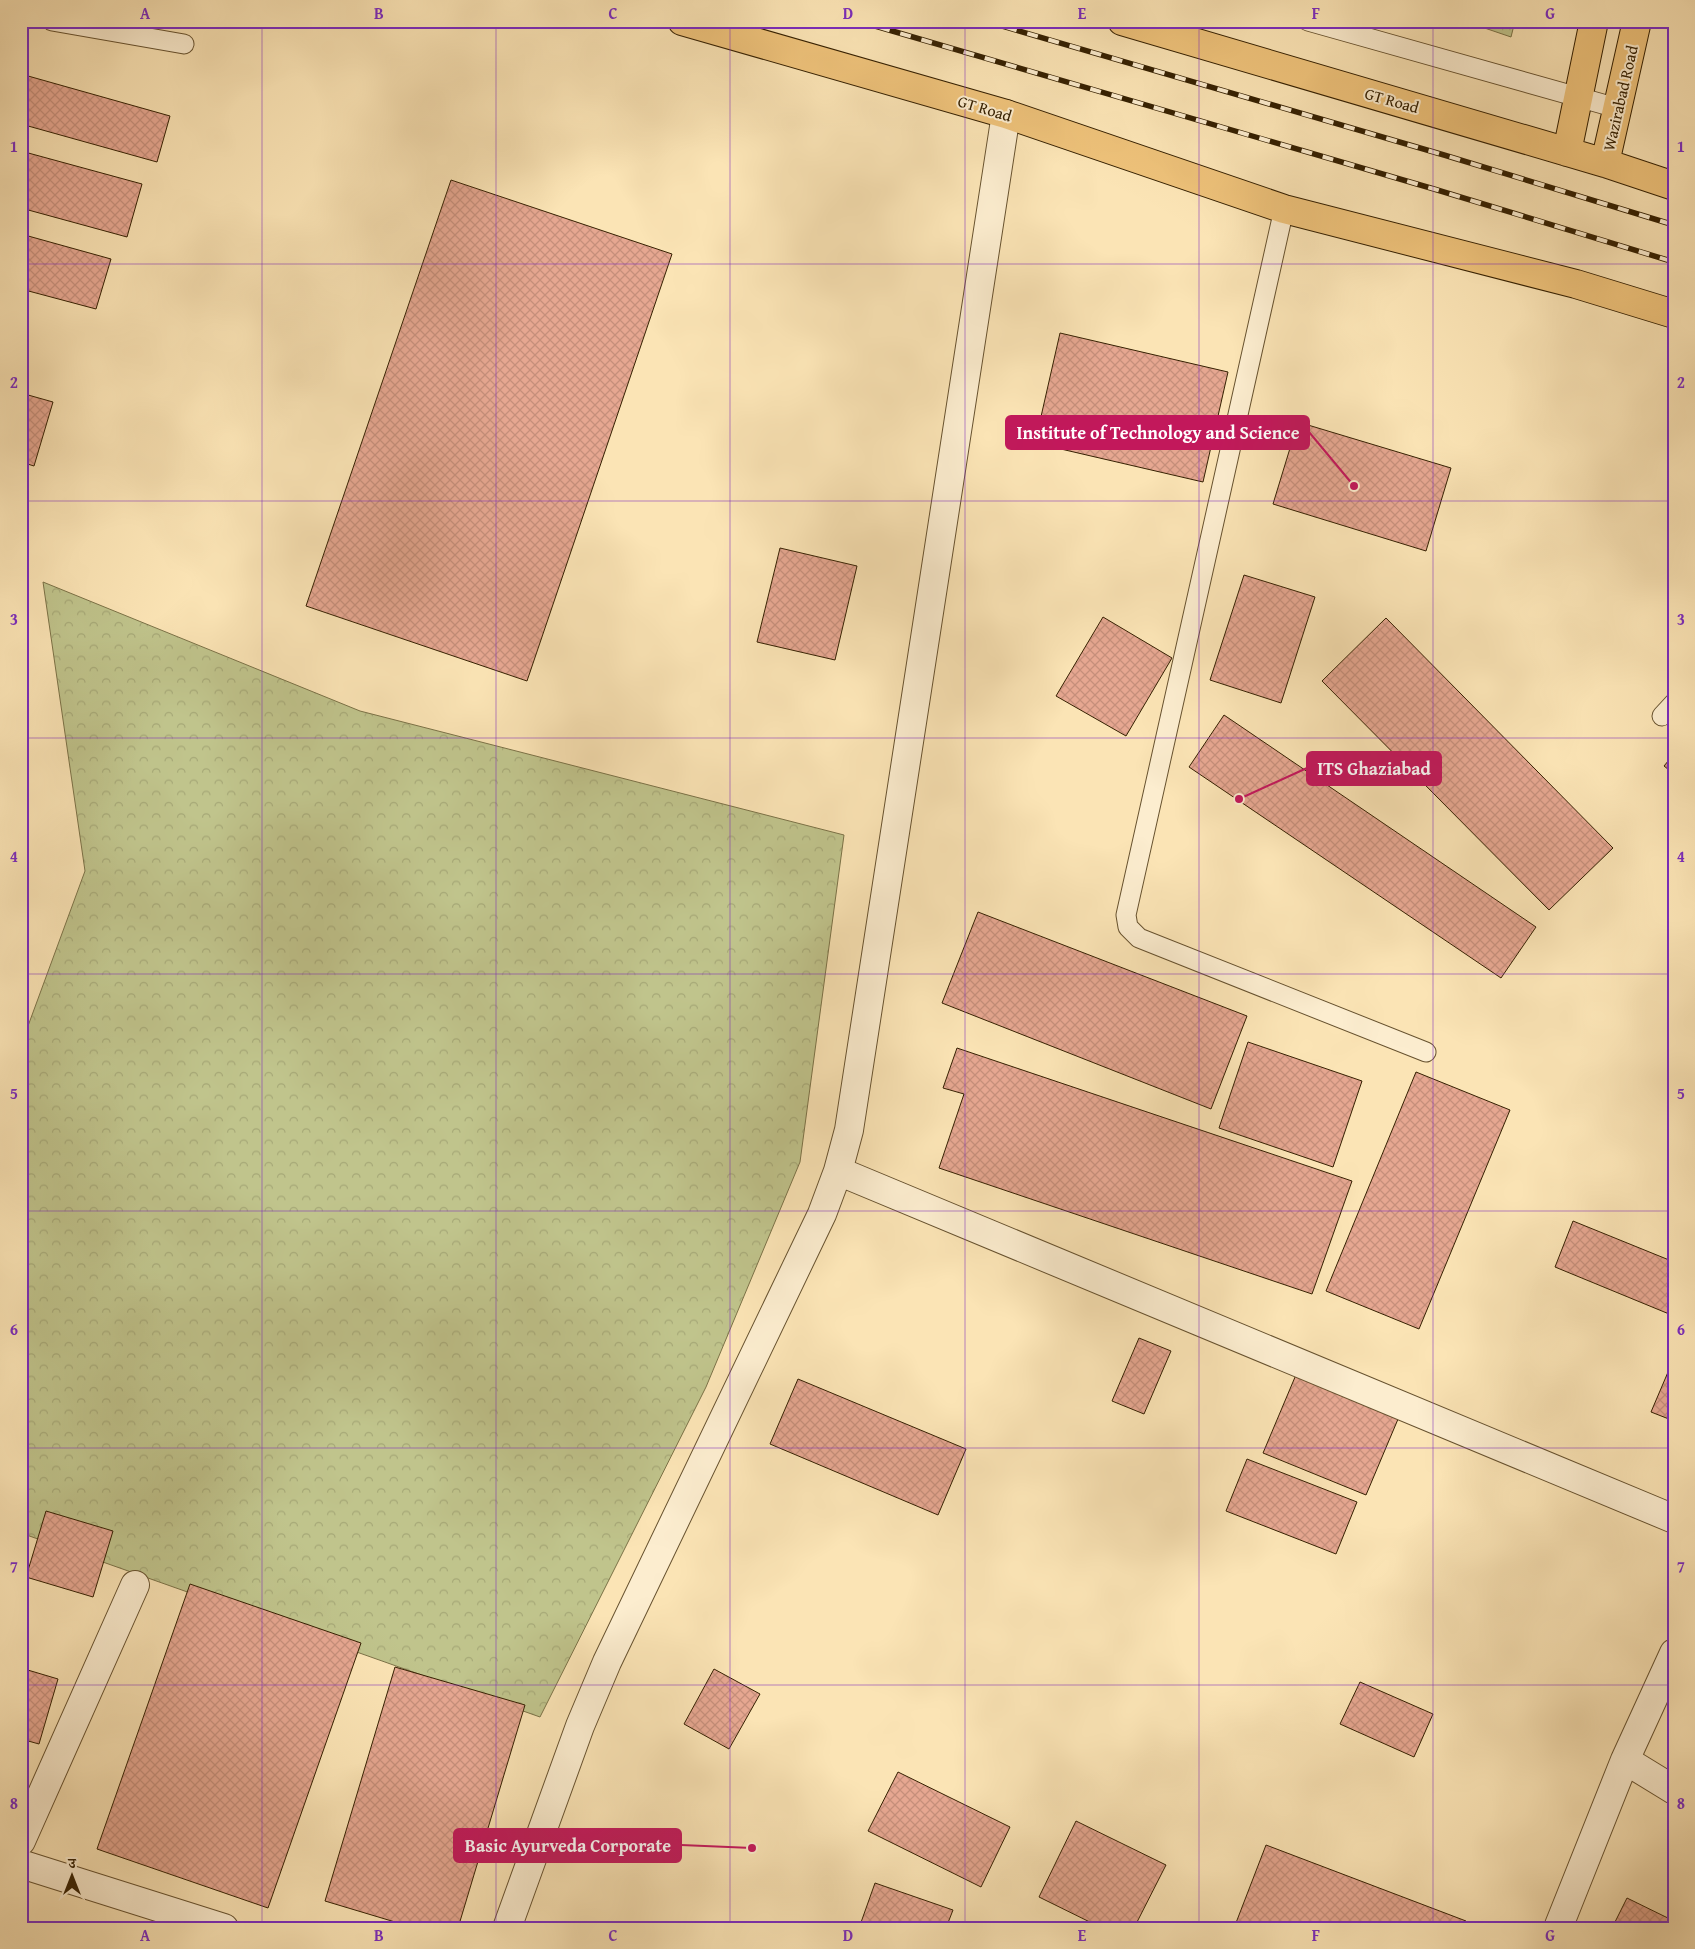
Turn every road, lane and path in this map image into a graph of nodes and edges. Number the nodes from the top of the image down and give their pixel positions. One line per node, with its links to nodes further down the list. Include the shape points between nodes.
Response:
1 (52, 21): 7 (lane)
2 (682, 21): 10 (highway, GT Road)
3 (1122, 21): 11 (highway, GT Road)
4 (1308, 21): 8 (lane)
5 (1594, 21): 8 (highway)
6 (1637, 21): 9 (highway, Wazirabad Road)
7 (184, 44)
8 (1579, 97): 9 (lane); 11 (highway)
9 (1617, 108): 12 (highway, Wazirabad Road)
10 (1006, 114): 14 (highway, GT Road); 17 (street, via 849,1130)
11 (1567, 152): 12 (highway, GT Road)
12 (1605, 163): 13 (highway, Wazirabad Road)
13 (1674, 186)
14 (1284, 209): 15 (highway, GT Road, via 1576,284); 16 (lane, via 1126,915 1128,927 1139,938)
15 (1674, 314)
16 (1426, 1052)
17 (838, 1171): 18 (street); 26 (street, via 822,1214 607,1662 580,1726)
18 (1674, 1519)
19 (135, 1585): 23 (street)
20 (1674, 1652): 21 (street)
21 (1625, 1760): 22 (street); 27 (street)
22 (1674, 1790)
23 (21, 1841)
24 (21, 1864): 25 (street)
25 (224, 1928)
26 (507, 1928)
27 (1558, 1928)

